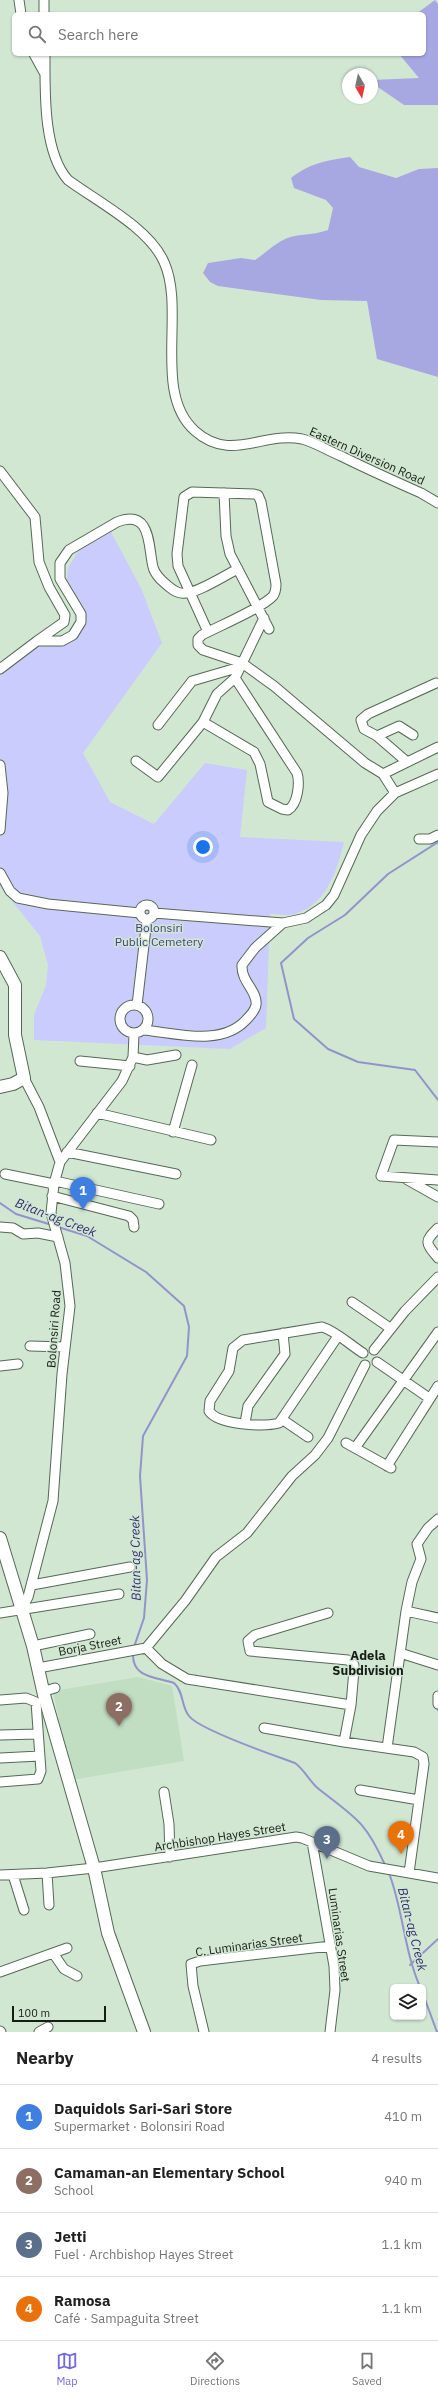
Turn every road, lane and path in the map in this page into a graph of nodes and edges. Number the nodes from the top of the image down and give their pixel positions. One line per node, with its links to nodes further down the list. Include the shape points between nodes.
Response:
1 (19, 0): 3 (street)
2 (44, 0): 4 (street)
3 (21, 12)
4 (44, 12)
5 (35, 56): 7 (street)
6 (44, 56): 7 (street, Eastern Diversion Road)
7 (44, 74): 10 (street, Eastern Diversion Road, via 52,150 62,172 68,180 146,237 164,261 171,303 174,386 180,411 187,423 209,441 224,446 239,447 279,438 302,440)
8 (0, 471): 17 (street, via 35,517 39,562 49,587 65,615 64,622)
9 (224, 493): 11 (street, via 227,541); 12 (street, via 192,492 184,497 176,554 180,575); 13 (street, via 254,494 258,495 261,502 276,588 272,597)
10 (438, 503)
11 (238, 569): 12 (street); 13 (street)
12 (189, 593): 16 (street); 17 (street, via 179,593 158,576 153,567 151,545 146,531 138,522 123,519 69,550 60,563 60,579 79,609 81,622 69,638 52,642)
13 (258, 605): 14 (street); 16 (street)
14 (264, 618): 15 (street); 18 (street)
15 (269, 629)
16 (208, 632): 18 (street, via 198,639 200,649)
17 (37, 641): 19 (street)
18 (241, 665): 20 (street); 23 (street, via 192,681); 30 (street, via 274,686 366,763)
19 (0, 669)
20 (235, 678): 22 (street, via 217,694); 22 (street, via 297,773 298,787 292,807 288,810 282,809 268,802 259,759 254,752)
21 (436, 684): 25 (street, via 364,716 361,720 362,727)
22 (203, 722): 27 (street, via 158,777)
23 (158, 725)
24 (413, 735): 25 (street, via 399,726)
25 (377, 736): 28 (street)
26 (438, 747): 28 (street)
27 (136, 761)
28 (407, 762): 30 (street)
29 (0, 765): 33 (street, via 3,793)
30 (383, 774): 32 (street)
31 (438, 774): 32 (street)
32 (395, 793): 38 (street, via 367,825 334,896 313,914)
33 (0, 830)
34 (438, 834): 35 (street, via 430,839)
35 (419, 839)
36 (0, 873): 37 (street, via 10,892 18,898 48,904)
37 (147, 915): 38 (street); 40 (street)
38 (283, 923): 41 (street, via 255,948 242,966 244,980 255,998 256,1005 243,1023 232,1031 208,1036)
39 (0, 957): 47 (main road, via 15,985 15,1035)
40 (136, 1005): 41 (street, via 144,1008 148,1015 148,1024); 42 (street, via 125,1008 120,1019 124,1030)
41 (144, 1030): 42 (street)
42 (134, 1034): 45 (street, Bolonsiri Road)
43 (176, 1055): 45 (street)
44 (80, 1062): 45 (street)
45 (131, 1062): 49 (street, Bolonsiri Road, via 116,1090)
46 (192, 1065): 50 (street)
47 (24, 1078): 48 (main road, via 14,1084); 54 (street, via 40,1107)
48 (0, 1086)
49 (97, 1113): 50 (street); 53 (street, Bolonsiri Road)
50 (173, 1132): 51 (street)
51 (211, 1140)
52 (438, 1142): 57 (street, via 394,1140 381,1176)
53 (67, 1152): 54 (street, Bolonsiri Road); 56 (street)
54 (60, 1162): 59 (street, Bolonsiri Road)
55 (5, 1174): 59 (street)
56 (176, 1174)
57 (402, 1177): 58 (street); 61 (street)
58 (438, 1180)
59 (54, 1183): 60 (street, Bolonsiri Road); 62 (street)
60 (52, 1196): 64 (street, via 129,1216); 66 (street, Bolonsiri Road, via 52,1221)
61 (438, 1197)
62 (159, 1204)
63 (0, 1227): 66 (street, via 12,1228 23,1234)
64 (134, 1227)
65 (438, 1228): 67 (street, via 428,1237 427,1242)
66 (57, 1235): 75 (street, Bolonsiri Road, via 66,1264 70,1296)
67 (438, 1258)
68 (438, 1277): 70 (street)
69 (352, 1302): 70 (street)
70 (390, 1328): 76 (street)
71 (438, 1332): 82 (street)
72 (283, 1333): 73 (street, via 322,1327); 86 (street, via 284,1354 248,1406); 86 (street, via 243,1340 233,1348 229,1371 210,1401 209,1411 212,1415 228,1422)
73 (338, 1336): 77 (street); 85 (street)
74 (30, 1346): 75 (street)
75 (65, 1347): 93 (street, Bolonsiri Road, via 53,1501)
76 (374, 1350): 77 (street); 78 (street, via 378,1356)
77 (362, 1353): 80 (street, via 361,1360)
78 (377, 1362): 80 (street, via 373,1366); 82 (street)
79 (18, 1364): 81 (street)
80 (365, 1365): 102 (street, via 328,1438 315,1455 292,1476 247,1533 216,1557 185,1600)
81 (0, 1366)
82 (402, 1381): 84 (street); 89 (street)
83 (438, 1386): 84 (street)
84 (429, 1398): 89 (street, via 389,1467)
85 (283, 1420): 86 (street, via 275,1424); 87 (street)
86 (245, 1423)
87 (308, 1437)
88 (346, 1444): 89 (street)
89 (355, 1448)
90 (438, 1519): 96 (street, via 417,1544 422,1559 412,1582)
91 (0, 1538): 95 (main road)
92 (130, 1567): 93 (street)
93 (32, 1585): 95 (street, Bolonsiri Road)
94 (119, 1594): 95 (street)
95 (24, 1606): 97 (street); 101 (main road)
96 (406, 1611): 99 (street); 103 (street)
97 (0, 1613)
98 (328, 1613): 111 (street, via 255,1635 248,1640 248,1651 348,1660 354,1665)
99 (438, 1618)
100 (90, 1634): 101 (street)
101 (33, 1646): 105 (main road)
102 (142, 1648): 105 (street, Borja Street); 111 (street, via 187,1679)
103 (400, 1653): 104 (street); 116 (street)
104 (438, 1665)
105 (38, 1668): 107 (main road)
106 (54, 1688): 107 (street, via 45,1691)
107 (44, 1695): 125 (main road)
108 (438, 1696): 110 (street)
109 (0, 1700): 113 (street, via 26,1698 36,1702)
110 (438, 1704)
111 (351, 1705): 115 (street)
112 (264, 1728): 115 (street)
113 (38, 1734): 114 (street); 117 (street)
114 (0, 1735)
115 (344, 1742): 116 (street)
116 (387, 1748): 122 (street, via 414,1752 423,1757)
117 (40, 1756): 118 (street); 119 (street, via 41,1771 38,1779)
118 (0, 1758)
119 (0, 1782)
120 (360, 1790): 122 (street)
121 (164, 1792): 124 (street, via 169,1824)
122 (419, 1800): 127 (street)
123 (312, 1842): 124 (street, Archbishop Hayes Street, via 302,1838 288,1838); 127 (street, Archbishop Hayes Street, via 361,1863); 133 (street, Luminarias Street)
124 (170, 1857): 125 (street, Archbishop Hayes Street)
125 (94, 1868): 126 (street, Archbishop Hayes Street); 140 (main road, via 115,1955)
126 (47, 1873): 129 (street, Archbishop Hayes Street); 131 (street)
127 (408, 1873): 130 (street, Archbishop Hayes Street)
128 (0, 1875): 129 (street, Archbishop Hayes Street)
129 (13, 1875): 132 (street)
130 (438, 1878)
131 (49, 1905)
132 (24, 1910)
133 (331, 1946): 141 (street, C. Luminarias Street, via 191,1964 192,1986); 142 (street, Luminarias Street, via 335,1990)
134 (67, 1948): 135 (street)
135 (53, 1952): 136 (street); 137 (street, via 64,1969)
136 (0, 1972)
137 (77, 1976)
138 (48, 2027): 139 (street)
139 (39, 2032)
140 (144, 2032)
141 (204, 2032)
142 (330, 2032)

